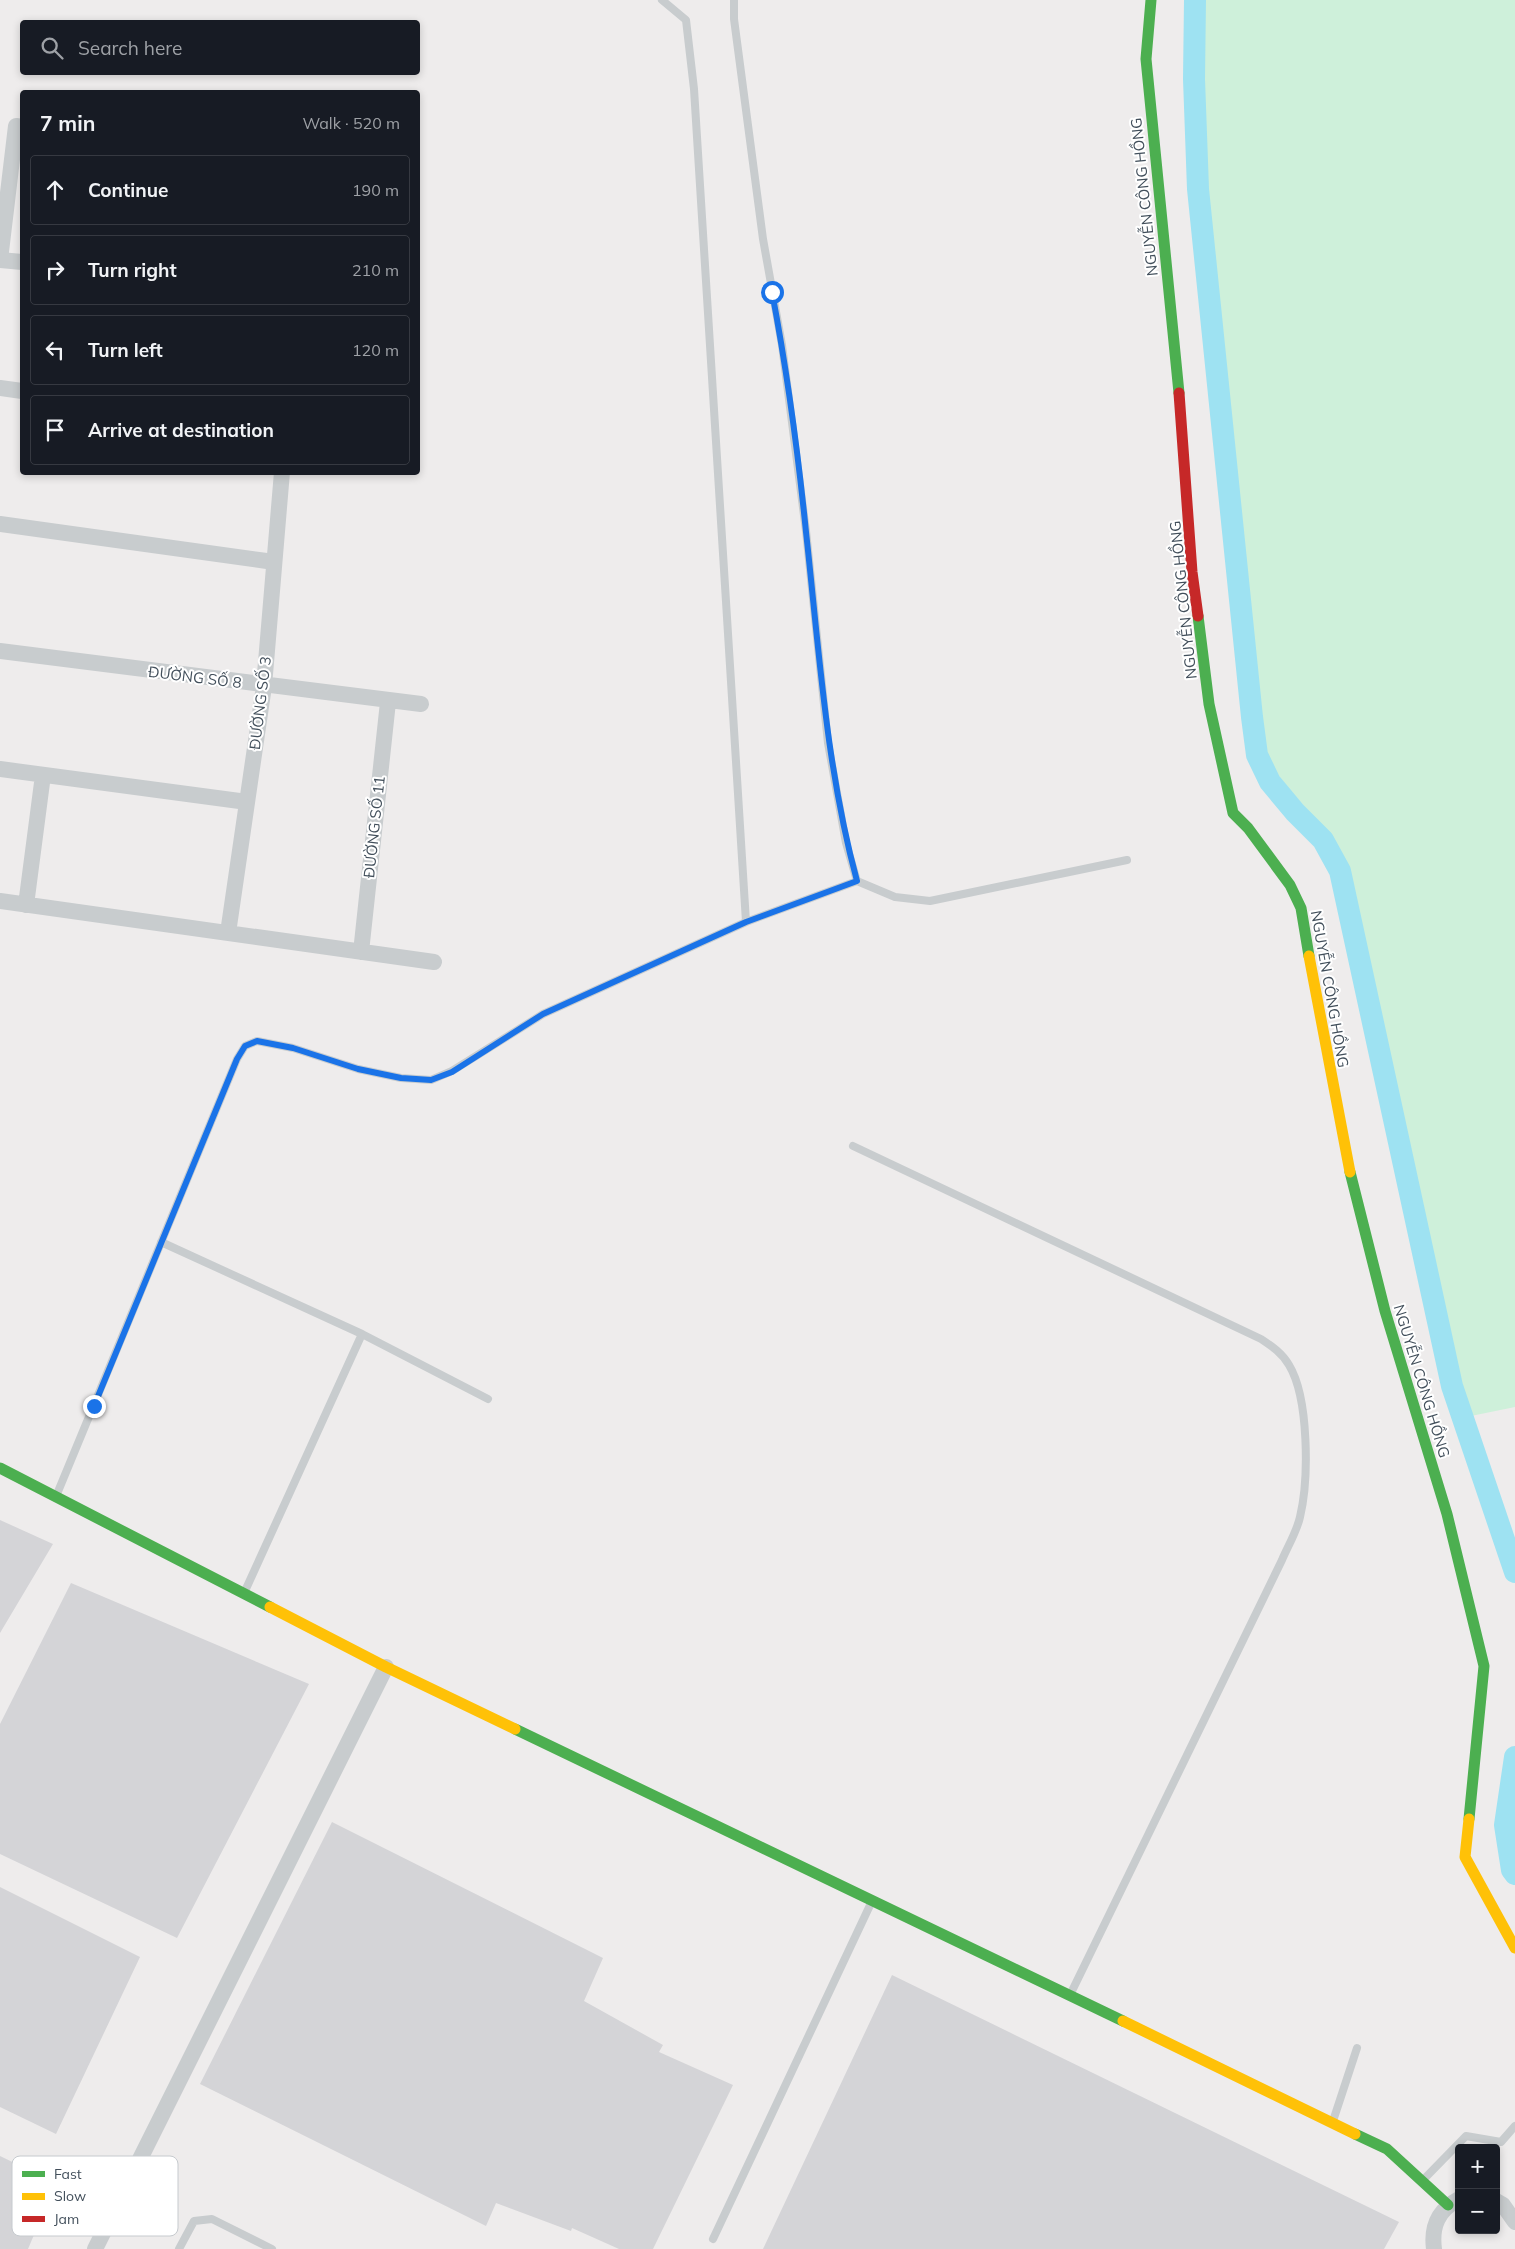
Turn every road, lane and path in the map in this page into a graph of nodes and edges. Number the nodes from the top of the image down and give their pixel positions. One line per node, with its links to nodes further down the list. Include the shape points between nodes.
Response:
1 (662, 0): 23 (lane, via 686,20 694,89)
2 (734, 0): 20 (lane, via 762,239 782,345 806,531 828,742 846,843)
3 (1151, 0): 36 (street, NGUYỄN CÔNG HỒNG, via 1146,59 1182,428 1192,572 1209,704 1233,813 1290,884 1301,908 1354,1192 1385,1311 1447,1514 1484,1666 1465,1857)
4 (19, 127): 5 (street)
5 (0, 260): 6 (street)
6 (20, 262)
7 (0, 388): 8 (street)
8 (20, 391)
9 (282, 475): 11 (street, ĐƯỜNG SỐ 3)
10 (0, 524): 11 (street)
11 (274, 562): 13 (street, ĐƯỜNG SỐ 3)
12 (0, 651): 13 (street, ĐƯỜNG SỐ 8)
13 (264, 686): 14 (street, ĐƯỜNG SỐ 8); 18 (street, ĐƯỜNG SỐ 3)
14 (388, 702): 15 (street, ĐƯỜNG SỐ 8); 25 (street, ĐƯỜNG SỐ 11)
15 (421, 704)
16 (0, 769): 17 (street)
17 (43, 775): 18 (street); 22 (street)
18 (247, 802): 24 (street, ĐƯỜNG SỐ 3)
19 (1127, 860): 20 (lane, via 930,902 895,897)
20 (857, 881): 23 (lane)
21 (0, 901): 22 (street)
22 (26, 905): 24 (street)
23 (746, 922): 28 (lane, via 543,1014 452,1072 431,1080 358,1069 293,1048 257,1041 245,1046)
24 (228, 933): 25 (street)
25 (361, 952): 26 (street)
26 (434, 962)
27 (853, 1146): 37 (lane, via 1261,1339 1278,1351 1295,1377 1304,1424 1305,1476 1300,1518)
28 (161, 1242): 29 (lane); 32 (lane)
29 (362, 1334): 30 (lane); 33 (lane)
30 (488, 1399)
31 (0, 1468): 32 (street)
32 (56, 1496): 33 (street)
33 (244, 1593): 34 (street)
34 (386, 1667): 35 (street); 41 (street)
35 (873, 1899): 37 (street); 47 (lane)
36 (1515, 1948)
37 (1070, 1995): 39 (street)
38 (1357, 2048): 39 (lane)
39 (1332, 2123): 42 (street, via 1387,2149)
40 (1515, 2126): 42 (lane, via 1501,2142 1466,2136)
41 (142, 2156)
42 (1423, 2180): 43 (street)
43 (1454, 2202): 48 (street, via 1440,2214)
44 (1500, 2203): 45 (street)
45 (1515, 2222)
46 (102, 2236): 49 (street)
47 (713, 2239)
48 (1431, 2245)
49 (95, 2249)
50 (179, 2249): 51 (lane, via 194,2221 212,2219)
51 (272, 2249)

